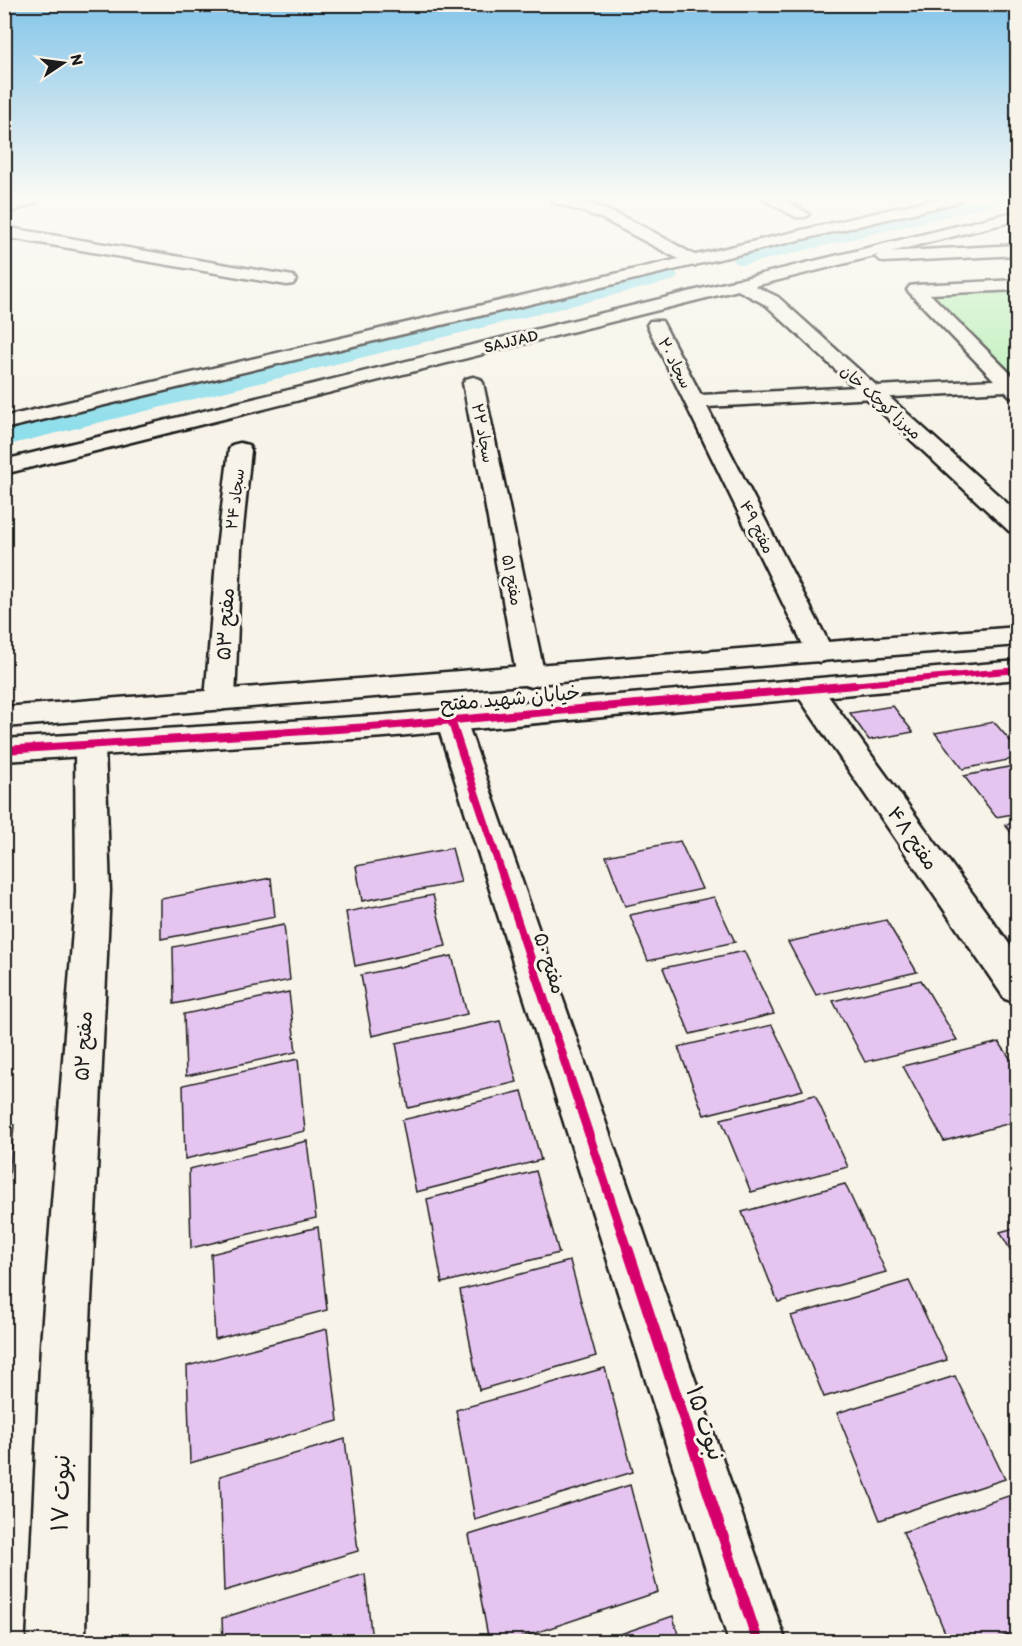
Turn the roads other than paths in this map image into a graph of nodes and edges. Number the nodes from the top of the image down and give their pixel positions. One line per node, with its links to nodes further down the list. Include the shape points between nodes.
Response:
1 (262, 276): 5 (street)
2 (631, 276): 13 (street, SAJJAD)
3 (724, 276): 6 (street, میرزا کوچک خان)
4 (773, 276): 6 (street, SAJJAD)
5 (287, 280)
6 (740, 284): 11 (street, میرزا کوچک خان, via 772,301); 15 (street, SAJJAD)
7 (1017, 285): 10 (street, via 916,290)
8 (656, 325): 12 (street, سجاد ۲۰)
9 (473, 383): 16 (street, سجاد ۲۲)
10 (1013, 389): 11 (street)
11 (869, 392): 12 (street); 17 (street, میرزا کوچک خان)
12 (694, 401): 20 (street, مفتح ۴۹)
13 (4, 423)
14 (240, 450): 18 (street, سجاد ۲۴)
15 (4, 467)
16 (493, 484): 22 (street, مفتح ۵۱)
17 (1017, 526)
18 (229, 548): 24 (street, مفتح ۵۳)
19 (1017, 636): 20 (street, خیابان شهید مفتح)
20 (820, 653): 22 (street, خیابان شهید مفتح)
21 (1017, 670): 23 (street, خیابان شهید مفتح)
22 (531, 677): 24 (street, خیابان شهید مفتح)
23 (808, 688): 26 (street, خیابان شهید مفتح); 29 (street, مفتح ۴۸)
24 (220, 700): 25 (street, خیابان شهید مفتح)
25 (4, 717)
26 (451, 720): 27 (street, خیابان شهید مفتح); 30 (street, مفتح ۵۰)
27 (90, 746): 28 (street, خیابان شهید مفتح); 31 (street, مفتح ۵۲, via 93,891)
28 (4, 750)
29 (1017, 987)
30 (617, 1217): 33 (street, نبوت ۱۵)
31 (65, 1345): 32 (street, نبوت ۱۷)
32 (56, 1641)
33 (758, 1641)

